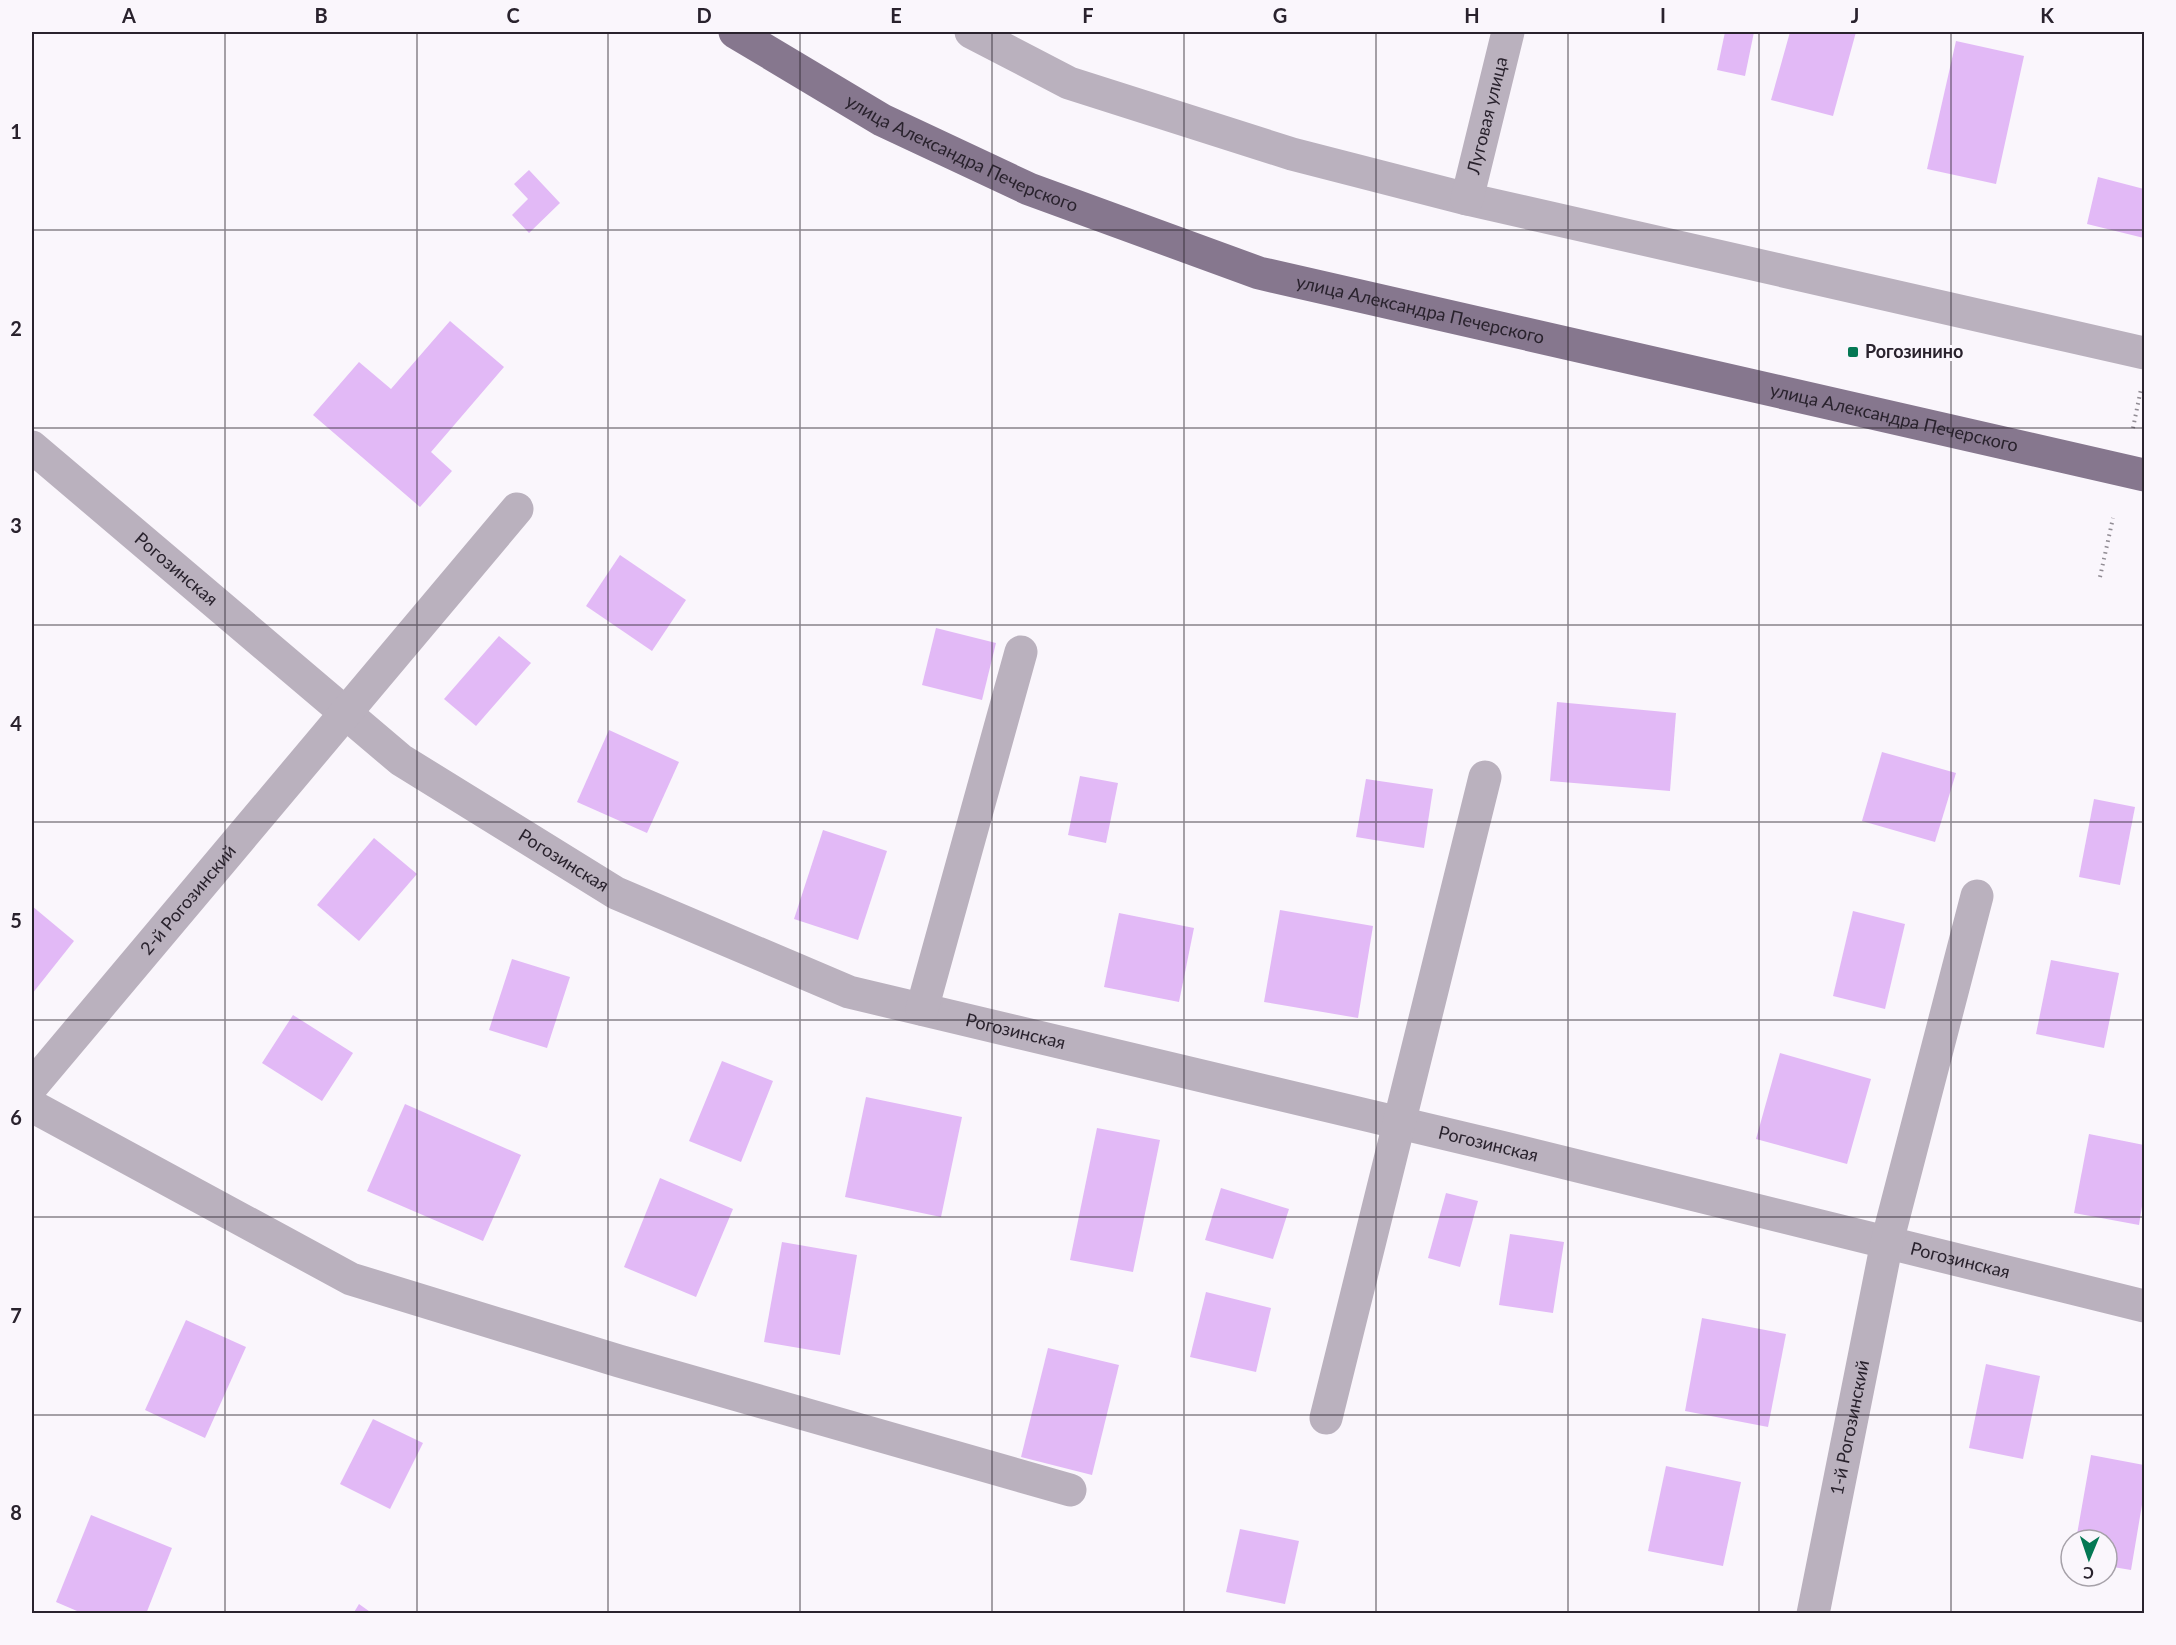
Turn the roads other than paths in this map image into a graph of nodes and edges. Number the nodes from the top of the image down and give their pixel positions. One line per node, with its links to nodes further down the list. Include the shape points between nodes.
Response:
1 (735, 32): 7 (main road, улица Александра Печерского, via 882,120 1029,189 1259,273)
2 (971, 32): 4 (street, via 1069,83 1292,154)
3 (1508, 32): 4 (street, Луговая улица)
4 (1467, 199): 5 (street)
5 (2144, 366)
6 (32, 447): 10 (street, Рогозинская)
7 (2145, 475)
8 (517, 509): 10 (street, 2-й Рогозинский)
9 (1021, 652): 13 (street)
10 (346, 713): 13 (street, Рогозинская, via 401,760 616,893 849,992); 14 (street, 2-й Рогозинский)
11 (1485, 777): 16 (street)
12 (1977, 896): 17 (street, 1-й Рогозинский)
13 (922, 1009): 16 (street, Рогозинская)
14 (32, 1086)
15 (32, 1106): 20 (street, via 351,1279 619,1361)
16 (1400, 1122): 17 (street, Рогозинская); 19 (street)
17 (1887, 1242): 18 (street, Рогозинская); 21 (street, 1-й Рогозинский)
18 (2145, 1306)
19 (1326, 1418)
20 (1070, 1490)
21 (1814, 1614)

